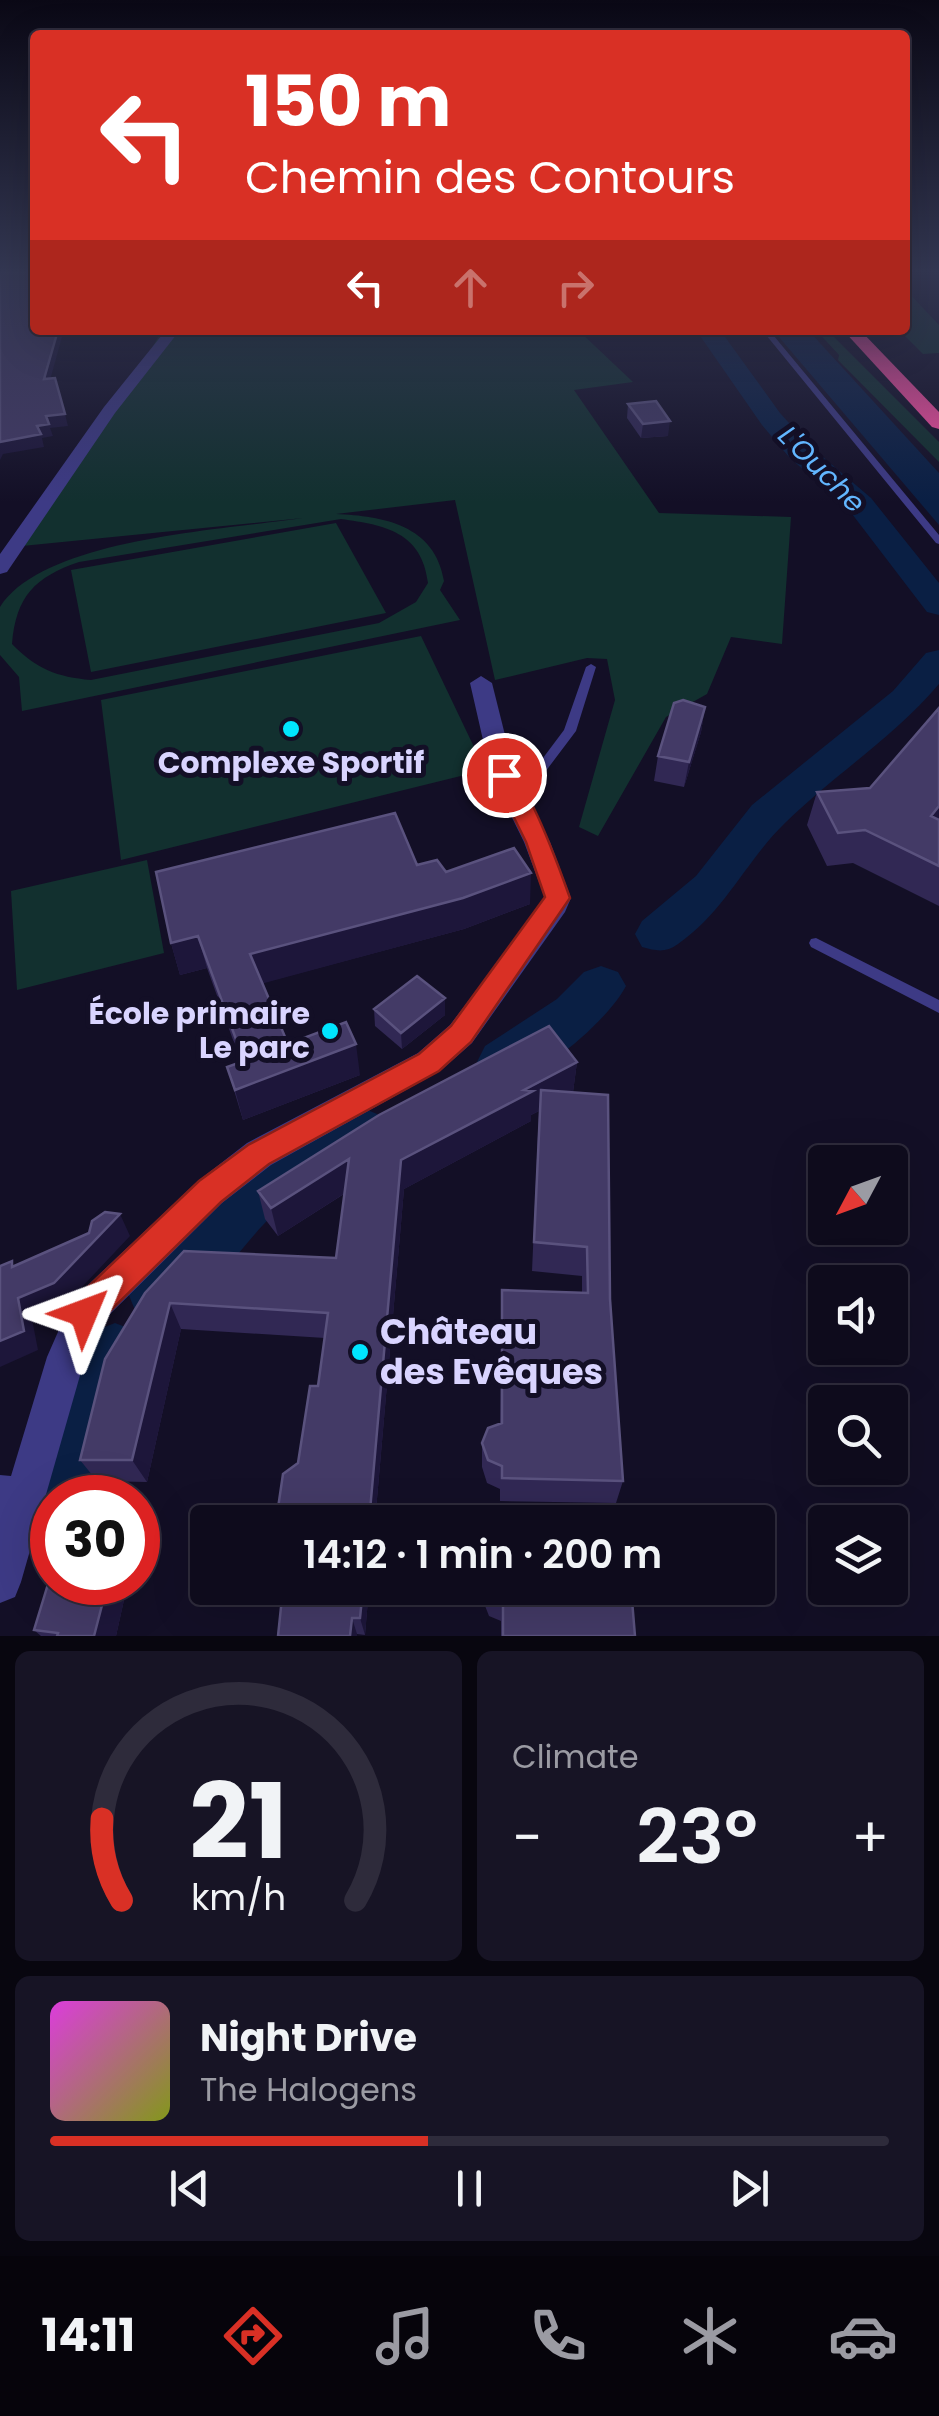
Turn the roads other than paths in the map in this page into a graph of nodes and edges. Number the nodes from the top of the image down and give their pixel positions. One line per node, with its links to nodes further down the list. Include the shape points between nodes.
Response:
1 (158, 349): 8 (street)
2 (781, 349): 7 (lane)
3 (867, 349): 6 (highway)
4 (884, 349): 5 (highway)
5 (939, 403)
6 (939, 423)
7 (939, 541)
8 (0, 568)
9 (591, 667): 11 (lane, via 570,731)
10 (481, 682): 11 (street, via 492,742)
11 (517, 801): 14 (street, via 558,898 450,1044 399,1080 259,1154 84,1313)
12 (816, 942): 13 (lane)
13 (939, 1007)
14 (13, 1496): 15 (street)
15 (0, 1582)

